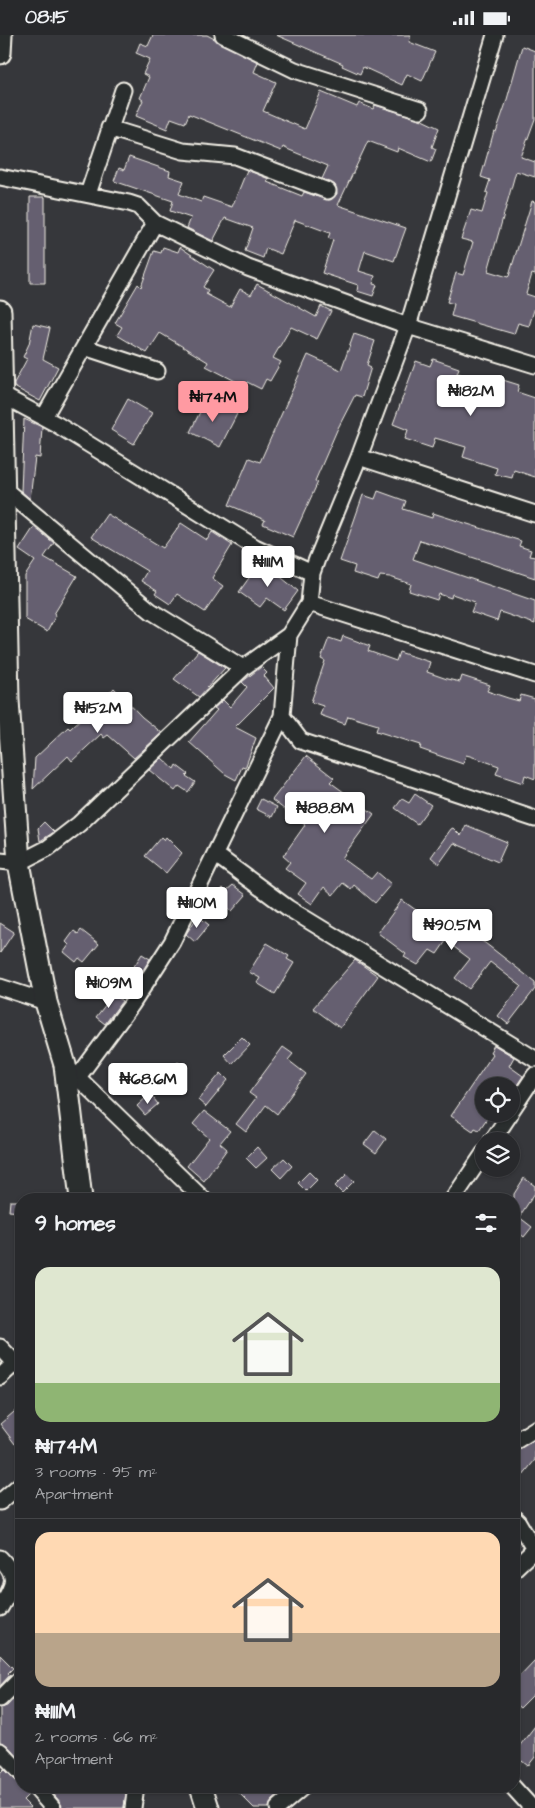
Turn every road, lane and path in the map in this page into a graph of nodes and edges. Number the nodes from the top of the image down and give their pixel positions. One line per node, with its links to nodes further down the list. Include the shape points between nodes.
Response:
1 (1, 35): 4 (street)
2 (222, 35): 6 (street, via 295,71)
3 (494, 35): 13 (street)
4 (0, 53)
5 (123, 90): 7 (street)
6 (420, 110)
7 (109, 129): 9 (street, via 183,151 235,155); 10 (street)
8 (0, 177): 10 (street)
9 (328, 191)
10 (88, 194): 11 (street, via 129,203)
11 (155, 223): 13 (street, via 248,268); 14 (street)
12 (0, 311): 17 (street)
13 (408, 326): 15 (street); 19 (street)
14 (84, 347): 16 (street); 18 (street)
15 (535, 365)
16 (157, 371)
17 (2, 395): 18 (street); 20 (street)
18 (44, 417): 22 (street, via 255,547)
19 (360, 457): 21 (street); 22 (street)
20 (4, 489): 25 (street); 26 (street, via 151,611)
21 (535, 514)
22 (312, 573): 23 (street)
23 (308, 603): 24 (street); 27 (street)
24 (289, 635): 26 (street); 28 (street)
25 (4, 662): 31 (street)
26 (244, 668): 31 (street, via 79,824 48,848)
27 (535, 675)
28 (282, 716): 29 (street, via 301,741); 30 (street)
29 (535, 819)
30 (216, 855): 34 (street, via 288,908); 35 (street, via 172,942 132,1004)
31 (9, 862): 33 (street)
32 (0, 987): 33 (street)
33 (46, 1002): 35 (street)
34 (535, 1059)
35 (71, 1071): 39 (street); 40 (street)
36 (535, 1075): 37 (street)
37 (520, 1098)
38 (475, 1166): 41 (street)
39 (81, 1193)
40 (197, 1193)
41 (457, 1193)
42 (0, 1347): 43 (street)
43 (15, 1363)
44 (15, 1368): 45 (street)
45 (0, 1377)
46 (535, 1429): 47 (street)
47 (520, 1438)
48 (15, 1489): 49 (street)
49 (0, 1502)
50 (520, 1527): 51 (street)
51 (535, 1550): 53 (street)
52 (0, 1558): 54 (street, via 11,1570 13,1581)
53 (520, 1564)
54 (0, 1608)
55 (15, 1684): 56 (street)
56 (0, 1699)
57 (0, 1751): 58 (street)
58 (15, 1767)
59 (40, 1793): 64 (street)
60 (135, 1793): 65 (street)
61 (203, 1793): 66 (street)
62 (296, 1793): 67 (street)
63 (518, 1793): 68 (street)
64 (54, 1808)
65 (133, 1808)
66 (208, 1808)
67 (278, 1808)
68 (532, 1808)

